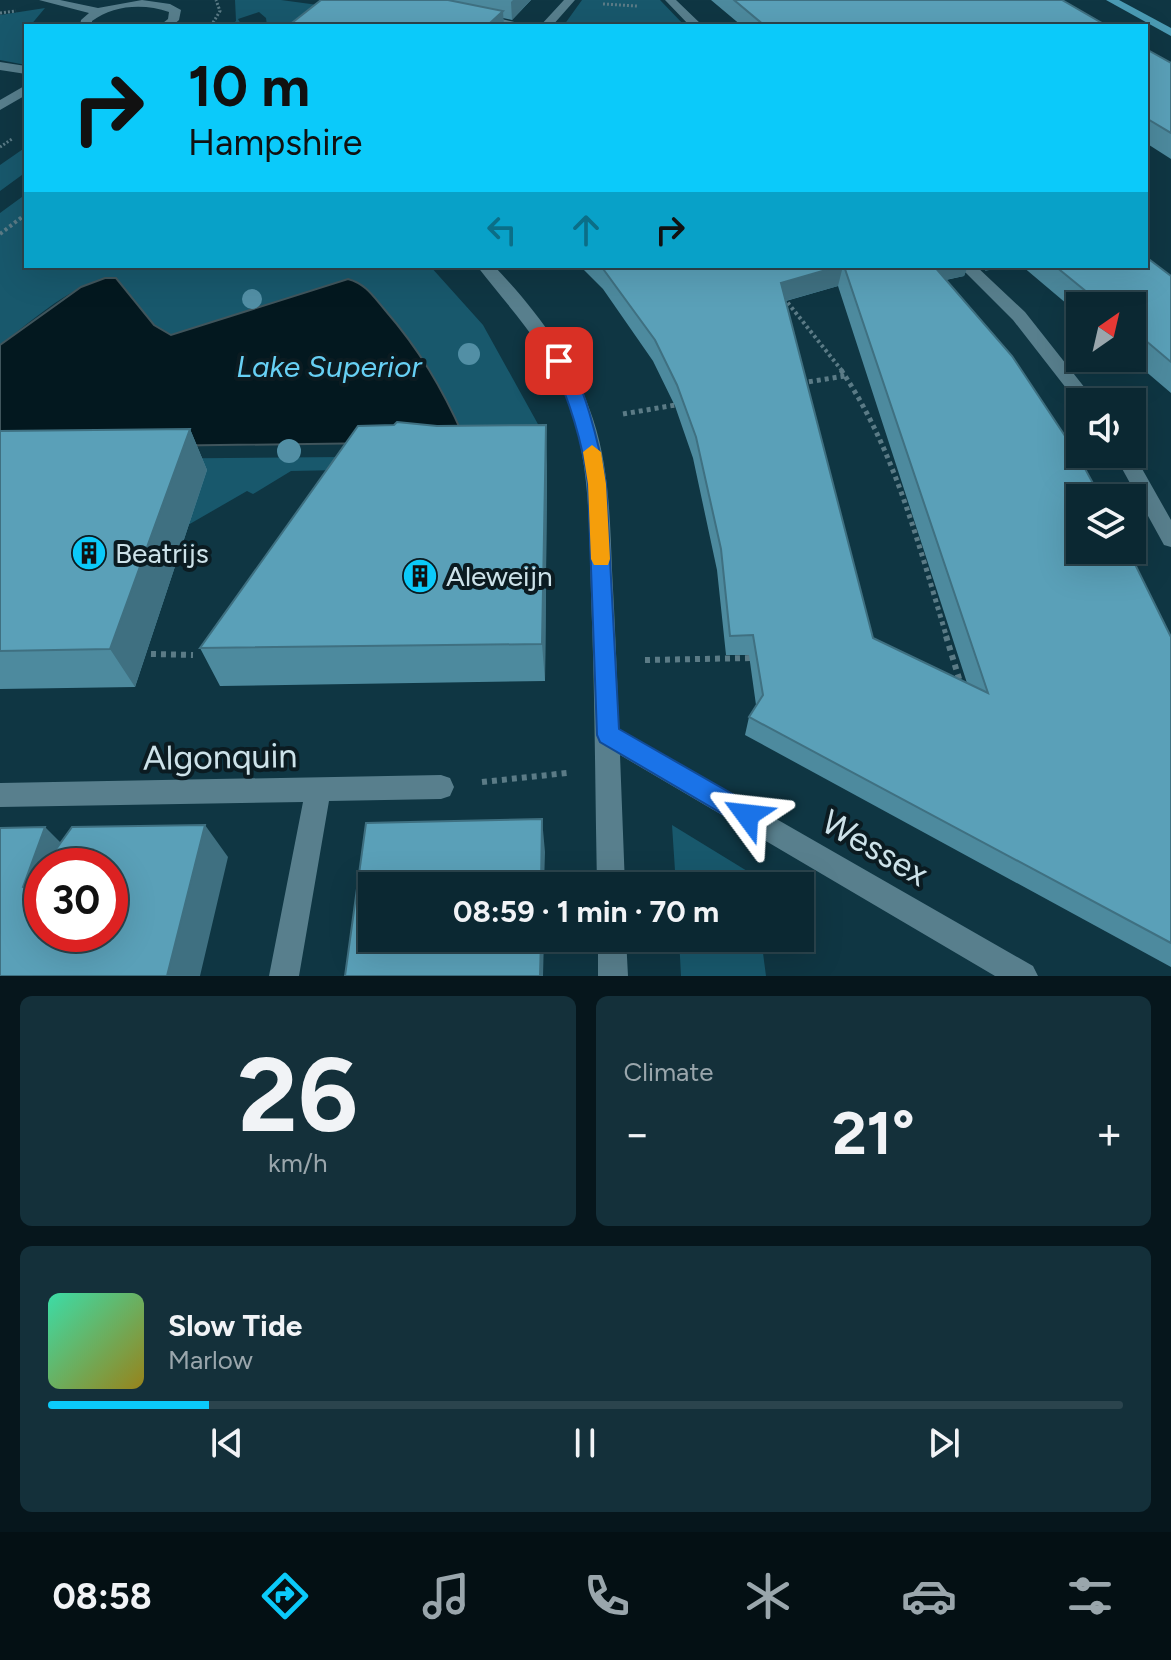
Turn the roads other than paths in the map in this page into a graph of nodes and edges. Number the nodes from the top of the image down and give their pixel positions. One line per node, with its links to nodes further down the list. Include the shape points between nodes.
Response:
1 (44, 0): 7 (street)
2 (185, 0): 6 (street)
3 (1111, 0): 14 (main road)
4 (569, 1): 12 (street)
5 (674, 4): 13 (street)
6 (170, 6): 7 (street, via 130,2); 10 (street, via 176,15)
7 (97, 11): 9 (street)
8 (459, 12): 11 (street)
9 (86, 24)
10 (167, 24)
11 (510, 24)
12 (548, 24)
13 (695, 24)
14 (1171, 33)
15 (0, 66): 16 (street)
16 (24, 70)
17 (24, 90): 18 (street)
18 (2, 105): 19 (street)
19 (24, 107)
20 (487, 268): 25 (street, via 541,331 559,361 591,447)
21 (969, 268): 22 (street, via 1019,316)
22 (1076, 388)
23 (1132, 468): 24 (street)
24 (1171, 539)
25 (608, 735): 29 (street); 33 (street, Wessex)
26 (441, 787): 27 (street, Algonquin)
27 (318, 790): 28 (street, Algonquin); 31 (street)
28 (0, 795)
29 (611, 872)
30 (612, 952): 32 (street)
31 (284, 976)
32 (613, 976)
33 (1023, 976)

